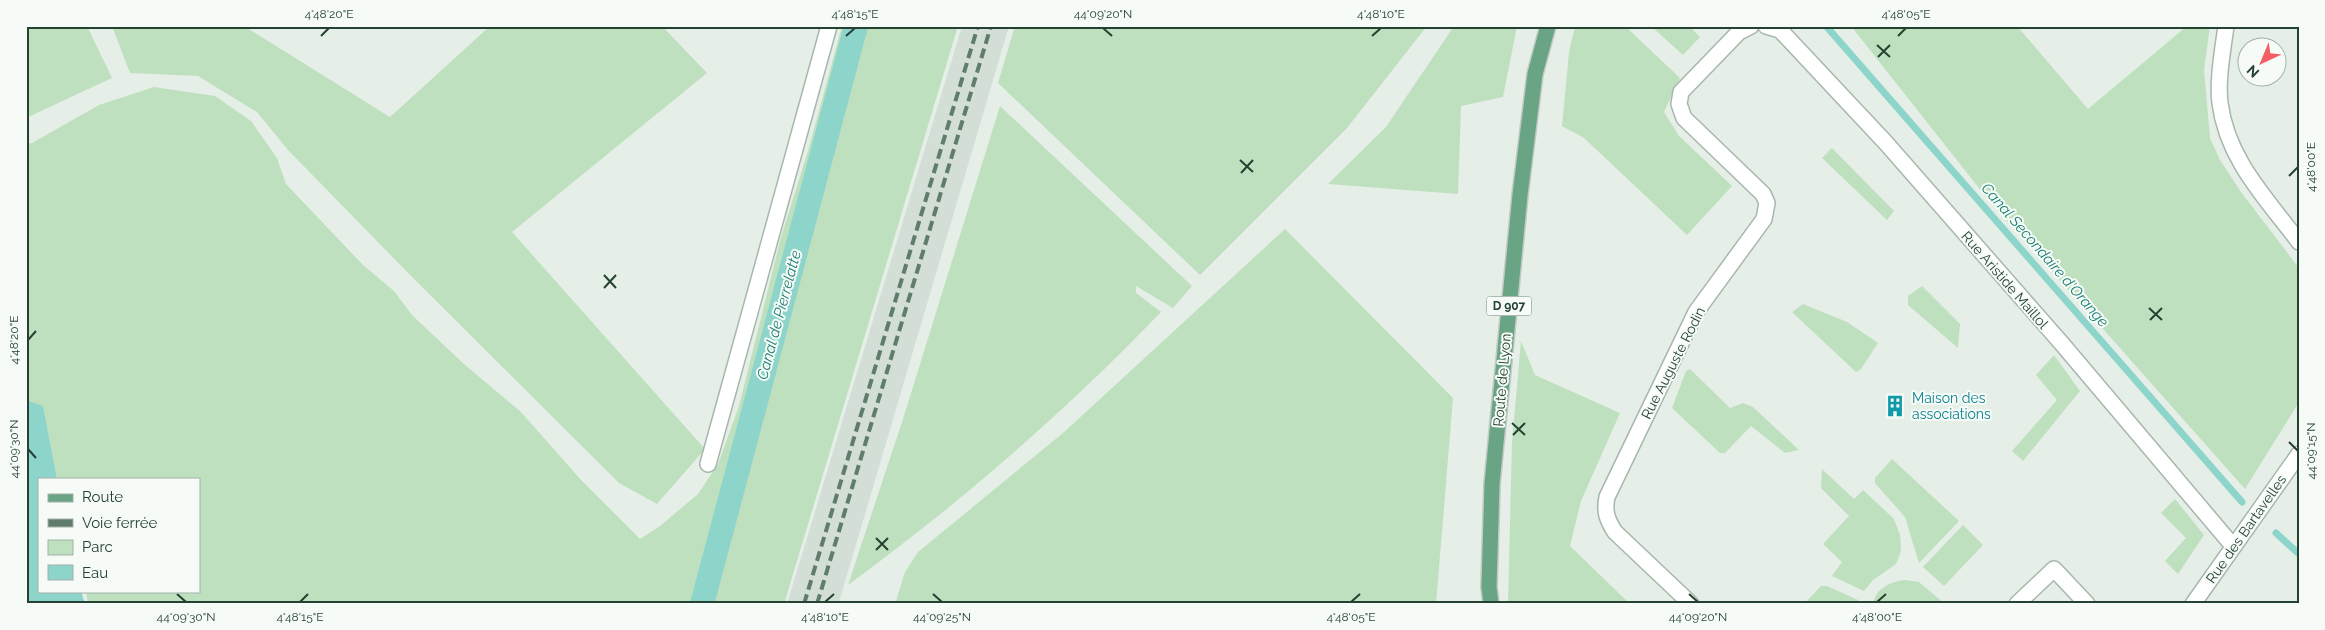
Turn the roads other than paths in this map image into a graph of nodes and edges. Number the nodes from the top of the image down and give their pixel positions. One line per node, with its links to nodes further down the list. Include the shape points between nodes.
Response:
1 (829, 26): 8 (street)
2 (1548, 26): 10 (main road, Route de Lyon / D 907, via 1535,74 1520,195 1492,484)
3 (1752, 26): 13 (street, Rue Auguste Rodin, via 1738,32 1681,92 1679,104 1684,118 1763,194 1767,203 1764,220 1696,312 1606,497 1608,522 1615,532)
4 (1766, 26): 9 (street, Rue Aristide Maillol, via 1780,30 1886,143)
5 (2226, 26): 6 (street, via 2220,102 2229,142 2247,174)
6 (2299, 242)
7 (2299, 454): 9 (street, Rue des Bartavelles)
8 (708, 464)
9 (2233, 546): 16 (street, Rue des Bartavelles)
10 (1489, 587): 11 (main road, Route de Lyon / D 907); 12 (main road, Route de Lyon / D 907)
11 (1484, 604)
12 (1491, 604)
13 (1691, 604)
14 (2017, 604): 15 (street, via 2054,569)
15 (2087, 604)
16 (2193, 604)

